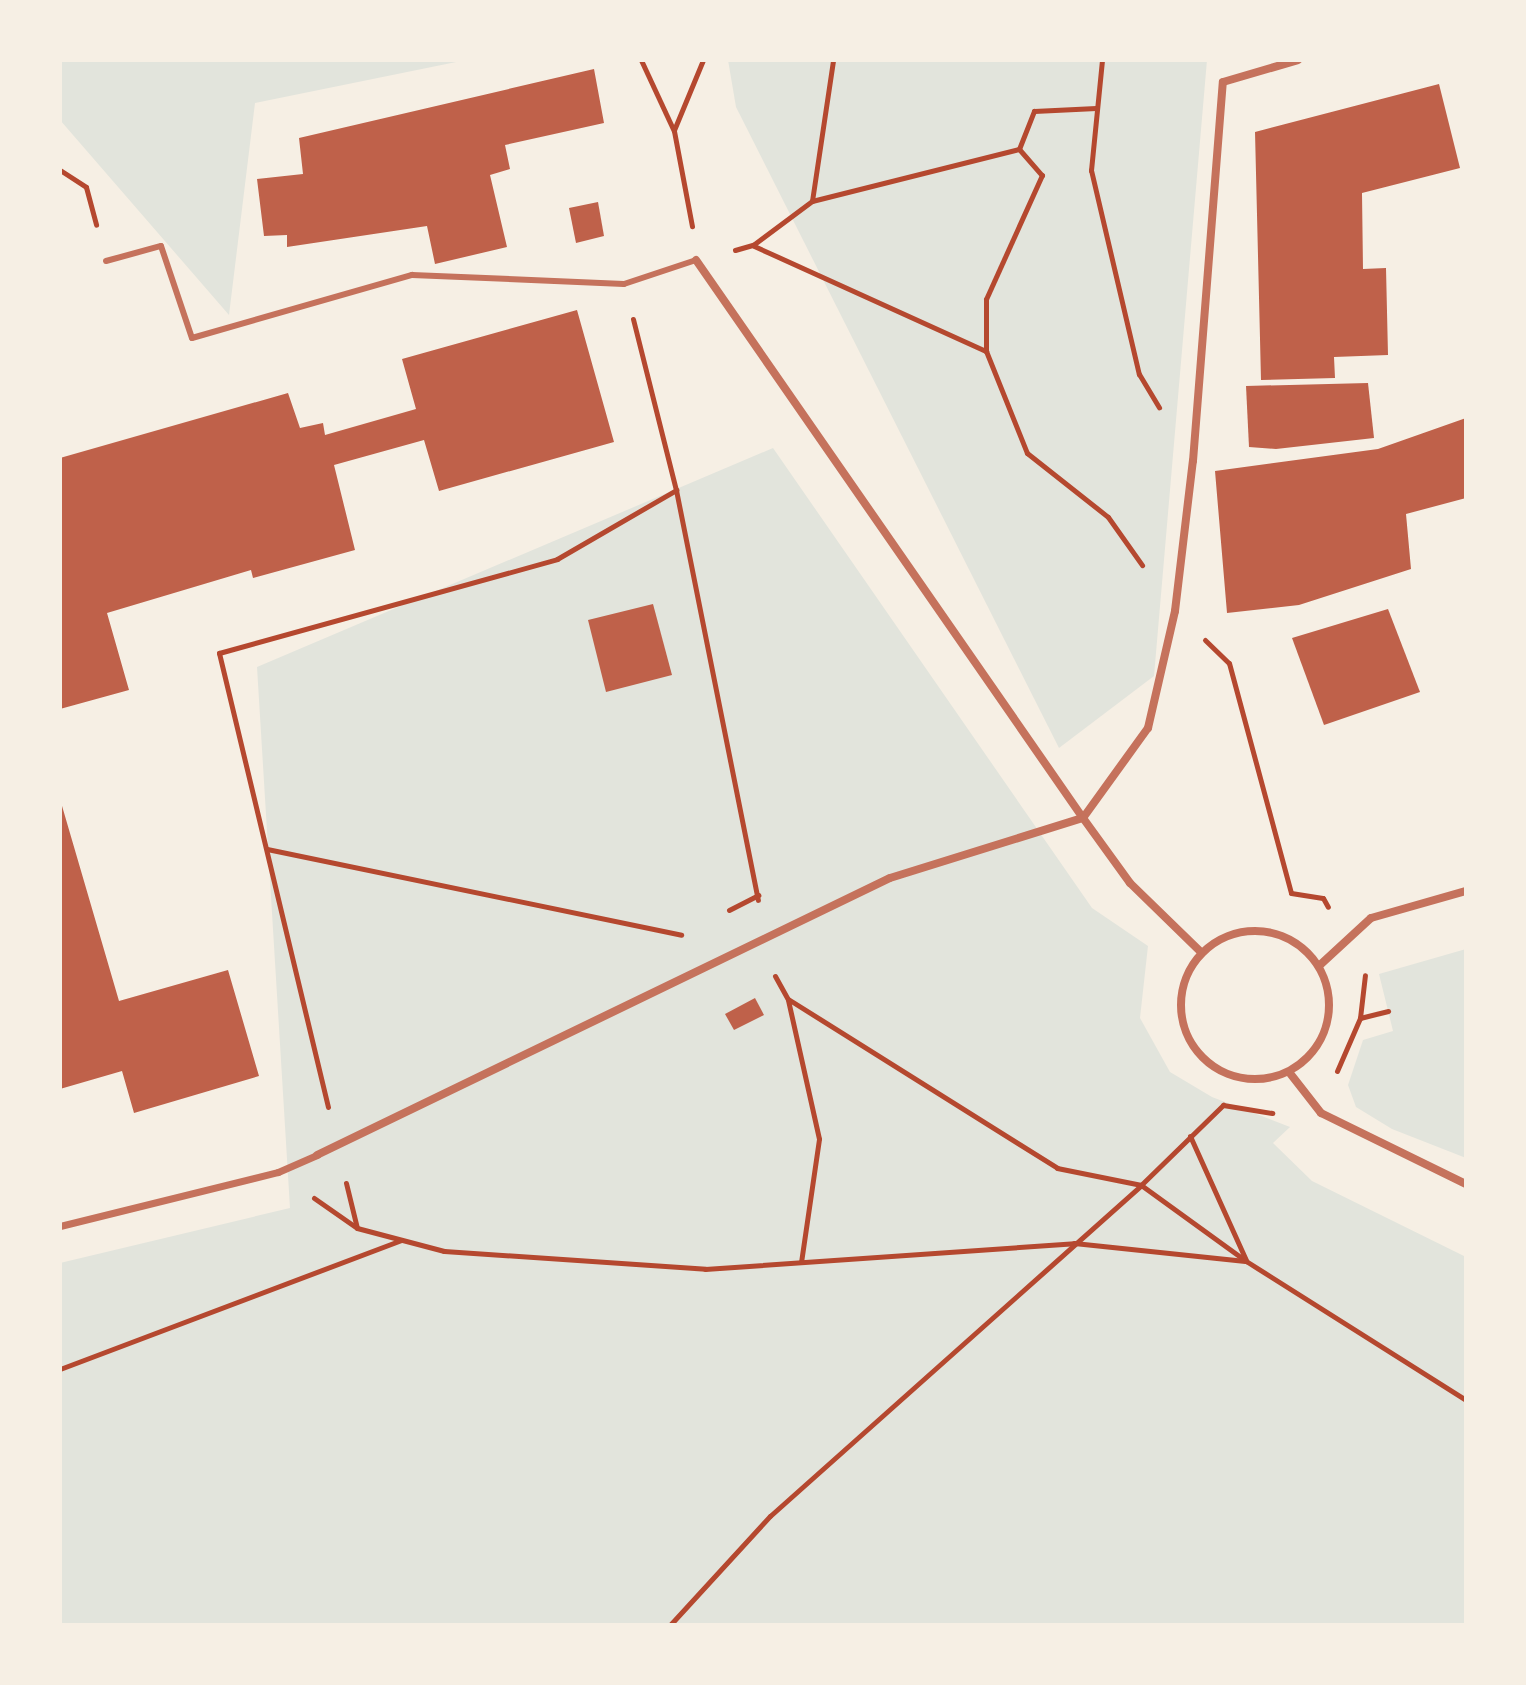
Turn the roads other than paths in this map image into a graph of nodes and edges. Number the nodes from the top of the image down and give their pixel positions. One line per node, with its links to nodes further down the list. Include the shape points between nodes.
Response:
1 (1298, 60): 4 (street, via 1223,82 1193,461 1175,611 1148,728)
2 (696, 260): 3 (lane, via 624,284 412,275 192,338 161,246); 4 (street)
3 (106, 261)
4 (1083, 818): 6 (street, via 1130,883); 9 (street, via 890,878)
5 (1466, 891): 7 (street, via 1371,918)
6 (1201, 952): 7 (street, via 1241,931 1285,936); 8 (street, via 1183,982 1180,1017 1194,1049 1221,1072 1255,1081)
7 (1320, 965): 8 (street, via 1330,995 1328,1026 1313,1054)
8 (1289, 1072): 10 (street, via 1321,1113)
9 (317, 1155): 11 (street, via 278,1172)
10 (1466, 1184)
11 (60, 1226)

